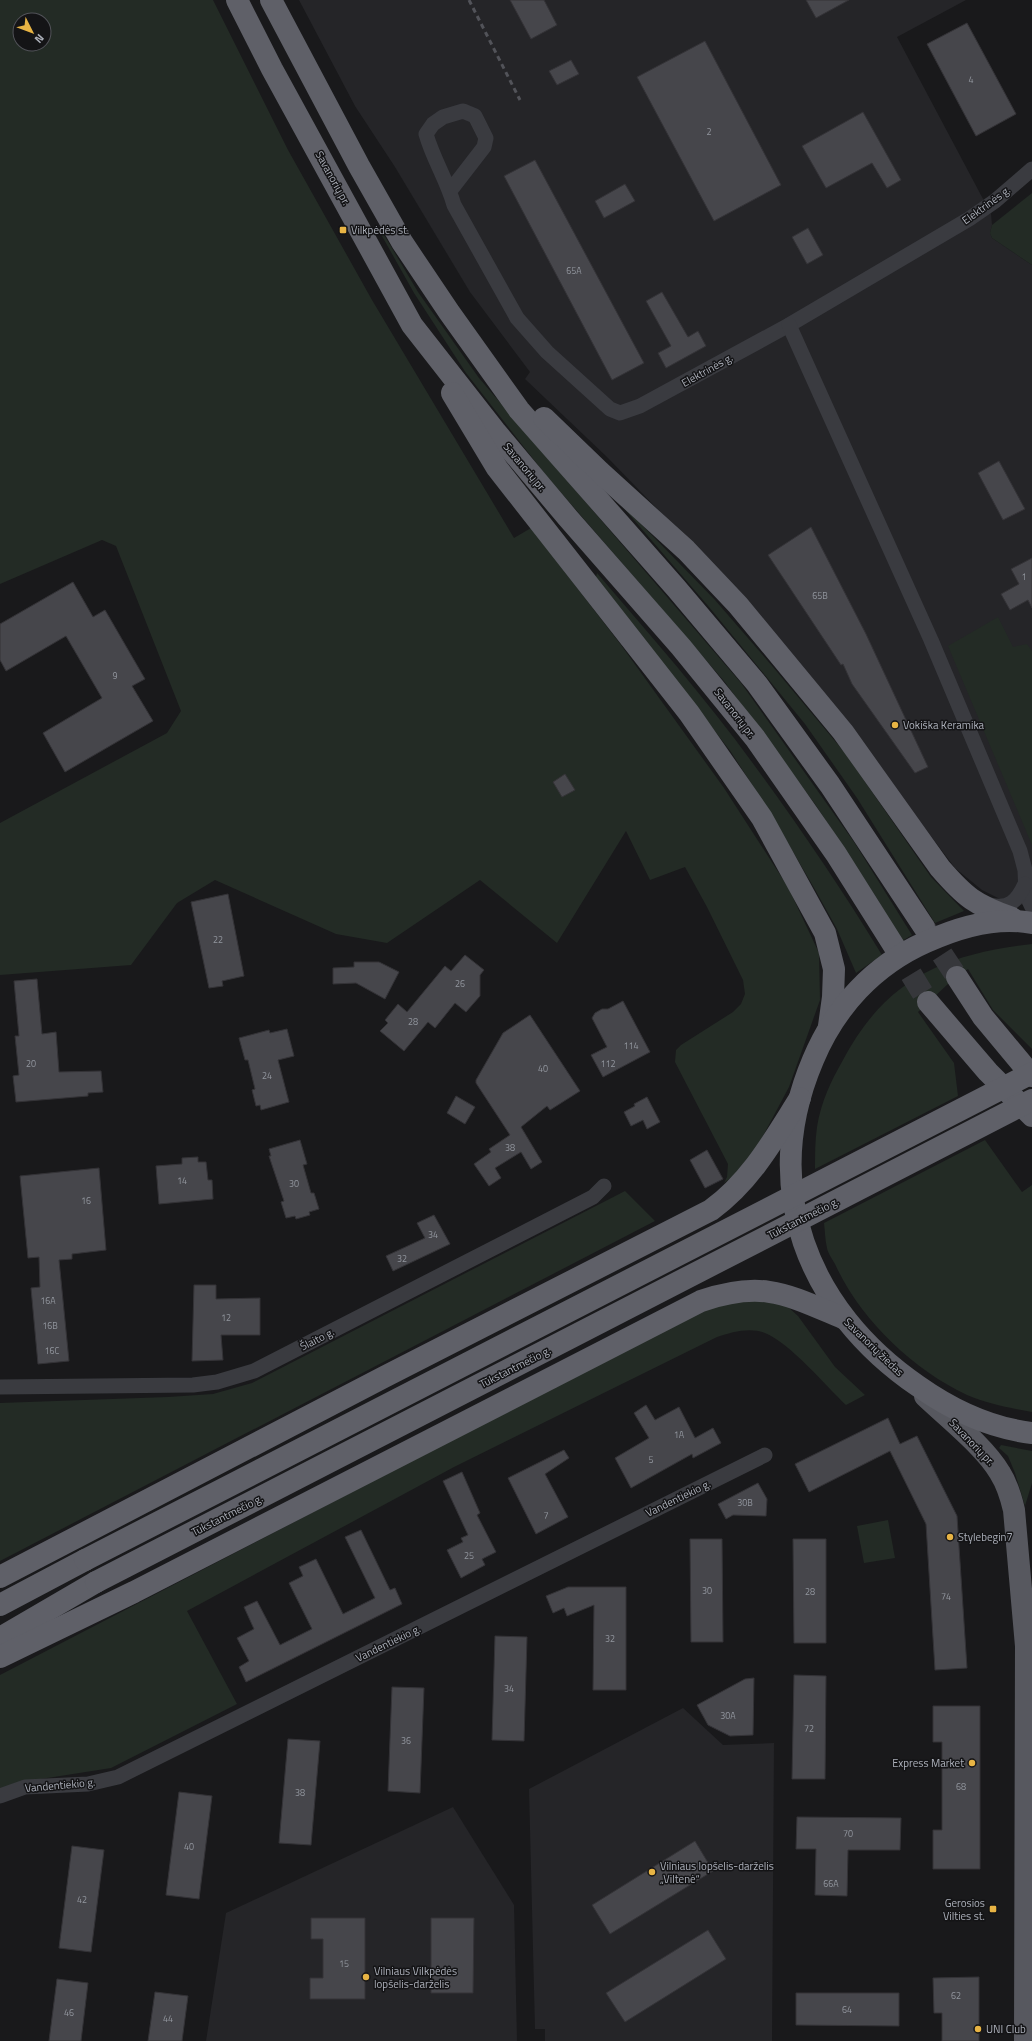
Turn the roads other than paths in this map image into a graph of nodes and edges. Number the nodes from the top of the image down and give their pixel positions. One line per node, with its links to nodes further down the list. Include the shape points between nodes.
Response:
1 (237, 0): 6 (highway, Savanorių pr., via 272,70)
2 (271, 0): 7 (highway, via 402,242)
3 (1032, 169): 5 (street, Elektrinės g., via 995,201 969,219)
4 (450, 191): 4 (street, Elektrinės g., via 426,134 433,124 443,117 463,111 476,116 486,138 484,147); 5 (street, Elektrinės g., via 454,205 517,318 547,352 610,409 620,413 640,406)
5 (789, 324): 8 (street, via 931,640 1017,844 1025,870)
6 (412, 325): 12 (highway, Savanorių pr., via 495,431 718,691 798,799); 15 (highway, via 497,468 689,713 762,818 825,933 834,969 833,998)
7 (493, 373): 9 (highway, via 531,405 710,574 844,732 940,868); 11 (highway, via 520,410 757,684 830,785)
8 (1025, 884): 9 (street, via 1016,900 1006,907); 10 (street, via 1029,903)
9 (973, 901): 10 (highway, via 985,909)
10 (1027, 917): 15 (highway, Savanorių žiedas, via 978,924 910,949 876,972 853,994)
11 (924, 927)
12 (894, 946)
13 (957, 977): 17 (highway, via 983,1017)
14 (928, 1002): 20 (highway, via 988,1072)
15 (828, 1026): 18 (highway, Savanorių žiedas, via 808,1071)
16 (1032, 1073): 29 (highway, bridge)
17 (1032, 1076)
18 (800, 1098): 22 (highway, Savanorių žiedas, via 793,1130 791,1163 798,1223 810,1261 825,1291); 27 (highway, via 761,1160 741,1184 711,1210)
19 (1032, 1100): 30 (highway, Tūkstantmečio g., bridge, via 96,1582)
20 (1032, 1116)
21 (604, 1186): 24 (street, Šlaito g., via 593,1197 254,1371 217,1382 192,1385)
22 (844, 1318): 23 (highway, Savanorių žiedas); 32 (highway, via 789,1296 760,1290 724,1293 701,1301 142,1589)
23 (900, 1374): 25 (highway, Savanorių žiedas, via 950,1406 991,1425); 31 (main road, Savanorių pr., via 973,1442 1000,1472 1014,1510)
24 (0, 1387)
25 (1032, 1433)
26 (765, 1455): 33 (street, Vandentiekio g., via 118,1777 88,1784 25,1786)
27 (0, 1577)
28 (1032, 1591): 31 (main road, Savanorių pr.)
29 (0, 1605)
30 (0, 1638)
31 (1026, 1646): 34 (main road, Savanorių pr.)
32 (0, 1657)
33 (0, 1796)
34 (1025, 2041)

